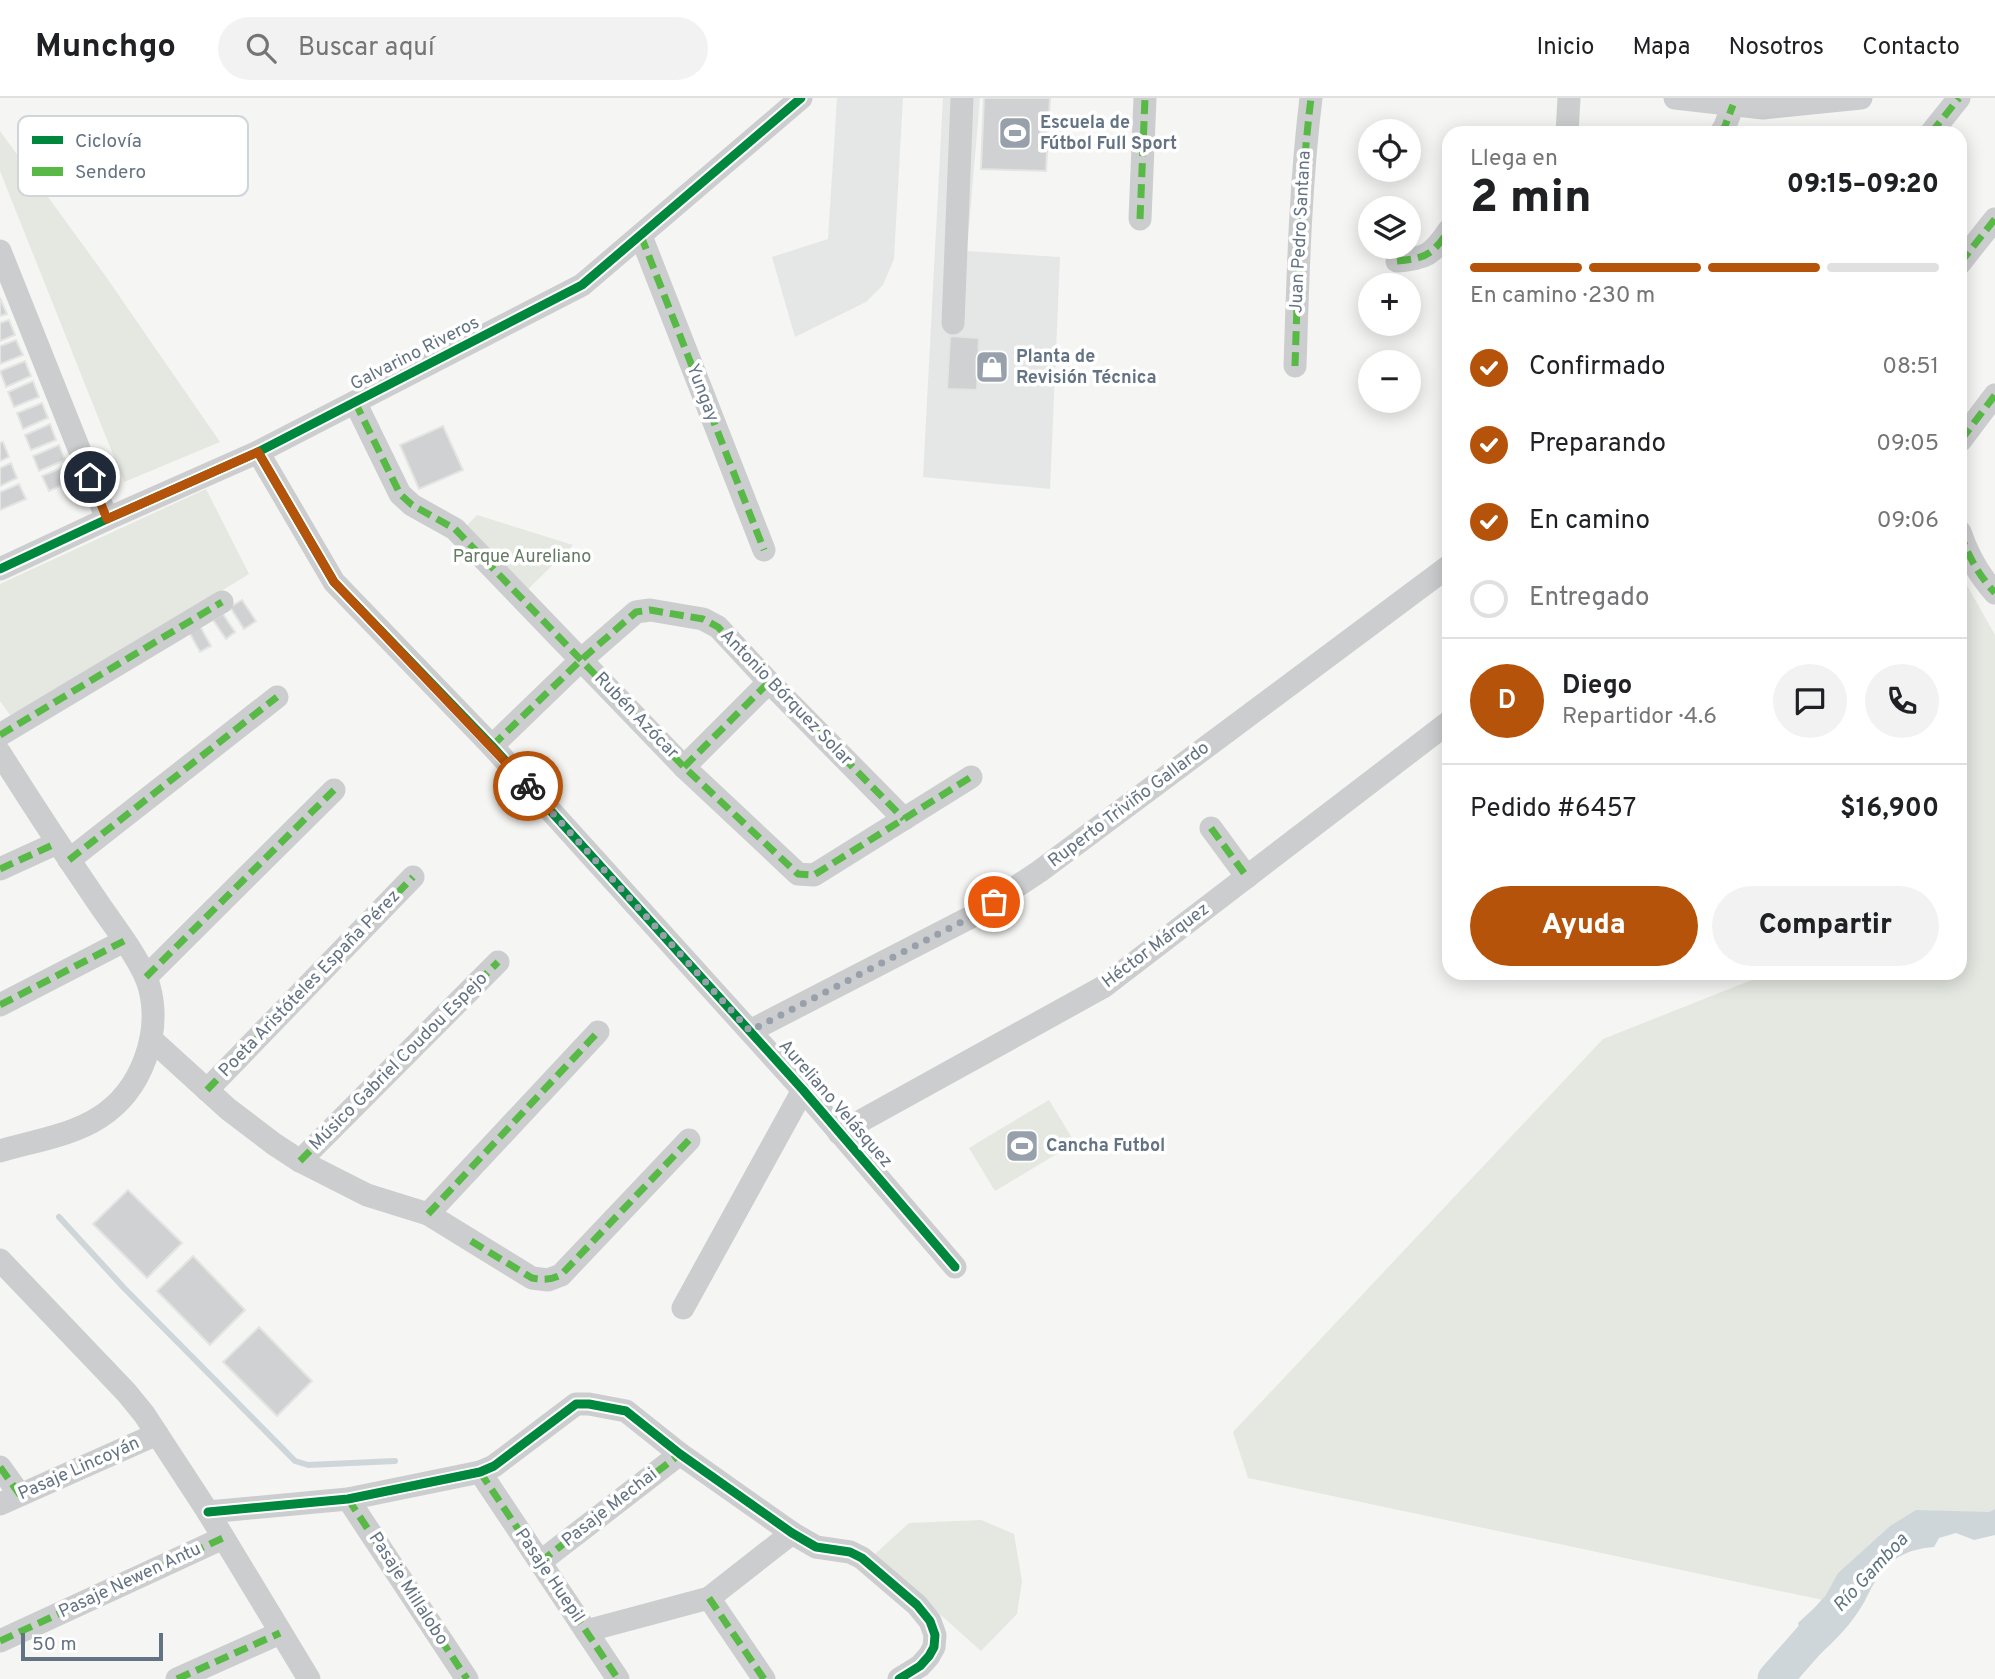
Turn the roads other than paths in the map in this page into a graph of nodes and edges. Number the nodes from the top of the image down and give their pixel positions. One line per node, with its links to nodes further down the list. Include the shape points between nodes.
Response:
1 (801, 98): 15 (street, Galvarino Riveros)
2 (962, 98): 20 (street)
3 (1146, 98): 13 (street)
4 (1311, 98): 21 (street, Juan Pedro Santana)
5 (1569, 98): 10 (street)
6 (1675, 98): 9 (street)
7 (1861, 98): 9 (street, via 1763,108)
8 (1959, 98): 12 (street)
9 (1732, 105): 11 (street)
10 (1567, 126)
11 (1726, 126)
12 (1937, 126)
13 (1140, 219)
14 (1995, 219): 18 (street)
15 (641, 236): 23 (street, Galvarino Riveros, via 583,285); 27 (street, Yungay)
16 (1442, 240): 19 (street, via 1419,259)
17 (0, 251): 26 (street)
18 (1967, 254)
19 (1397, 261)
20 (953, 323)
21 (1295, 366)
22 (1995, 395): 24 (street)
23 (355, 402): 25 (street, Galvarino Riveros); 33 (street, Rubén Azócar, via 400,494 455,529)
24 (1967, 431)
25 (258, 452): 26 (street, Galvarino Riveros); 38 (street, Aureliano Velásquez, via 334,582)
26 (107, 519): 29 (street, Galvarino Riveros)
27 (764, 550)
28 (1967, 554): 31 (street)
29 (0, 569)
30 (1442, 571): 53 (street, Ruperto Triviño Gallardo, via 1040,871 971,917)
31 (1995, 593)
32 (222, 602): 37 (street)
33 (581, 660): 34 (street, Antonio Bórquez Solar, via 636,612 650,610 718,626); 38 (street, Antonio Bórquez Solar); 40 (street, Rubén Azócar)
34 (769, 682): 40 (street); 43 (street, Antonio Bórquez Solar)
35 (277, 696): 45 (street)
36 (1442, 727): 48 (street, Héctor Márquez)
37 (0, 734)
38 (492, 746): 53 (street, Aureliano Velásquez)
39 (0, 753): 45 (street)
40 (684, 767): 43 (street, Rubén Azócar, via 798,874 814,875)
41 (971, 777): 43 (street, Rubén Azócar)
42 (334, 790): 51 (street)
43 (904, 819)
44 (1212, 828): 48 (street)
45 (63, 852): 46 (street); 49 (street)
46 (0, 869)
47 (413, 877): 56 (street, Poeta Aristóteles España Pérez)
48 (1247, 877): 58 (street, Héctor Márquez, via 1103,987)
49 (124, 941): 51 (street); 52 (street)
50 (498, 962): 61 (street, Músico Gabriel Coudou Espejo)
51 (146, 977): 55 (street, via 153,1011)
52 (0, 1005)
53 (750, 1031): 57 (street, Aureliano Velásquez)
54 (598, 1032): 62 (street)
55 (151, 1039): 56 (street); 60 (street, via 126,1093 108,1112 78,1129)
56 (207, 1090): 61 (street, via 247,1125)
57 (803, 1090): 58 (street, Aureliano Velásquez); 65 (street)
58 (839, 1133): 64 (street, Aureliano Velásquez)
59 (689, 1140): 62 (street, via 555,1278 532,1278)
60 (0, 1151)
61 (300, 1161): 62 (street, via 367,1195)
62 (428, 1214)
63 (0, 1260): 66 (street, via 126,1392)
64 (955, 1267)
65 (684, 1308)
66 (157, 1434): 71 (street, Pasaje Lincoyán); 72 (street)
67 (680, 1454): 69 (street, via 626,1411 576,1404); 73 (street); 75 (street, Pasaje Mechai)
68 (0, 1467): 71 (street)
69 (480, 1472): 70 (street); 75 (street, Pasaje Huepil)
70 (348, 1499): 72 (street); 82 (street, Pasaje Millalobo)
71 (10, 1500)
72 (208, 1512): 74 (street)
73 (792, 1533): 76 (street); 85 (street, via 816,1547 862,1558 918,1605 930,1621 934,1647 920,1666)
74 (223, 1538): 78 (street); 79 (street, Pasaje Newen Antu)
75 (540, 1562): 77 (street, Pasaje Huepil)
76 (709, 1598): 77 (street); 84 (street)
77 (586, 1631): 83 (street, Pasaje Huepil)
78 (280, 1633): 80 (street); 81 (street)
79 (0, 1641)
80 (177, 1679)
81 (309, 1679)
82 (467, 1679)
83 (618, 1679)
84 (764, 1679)
85 (899, 1679)

